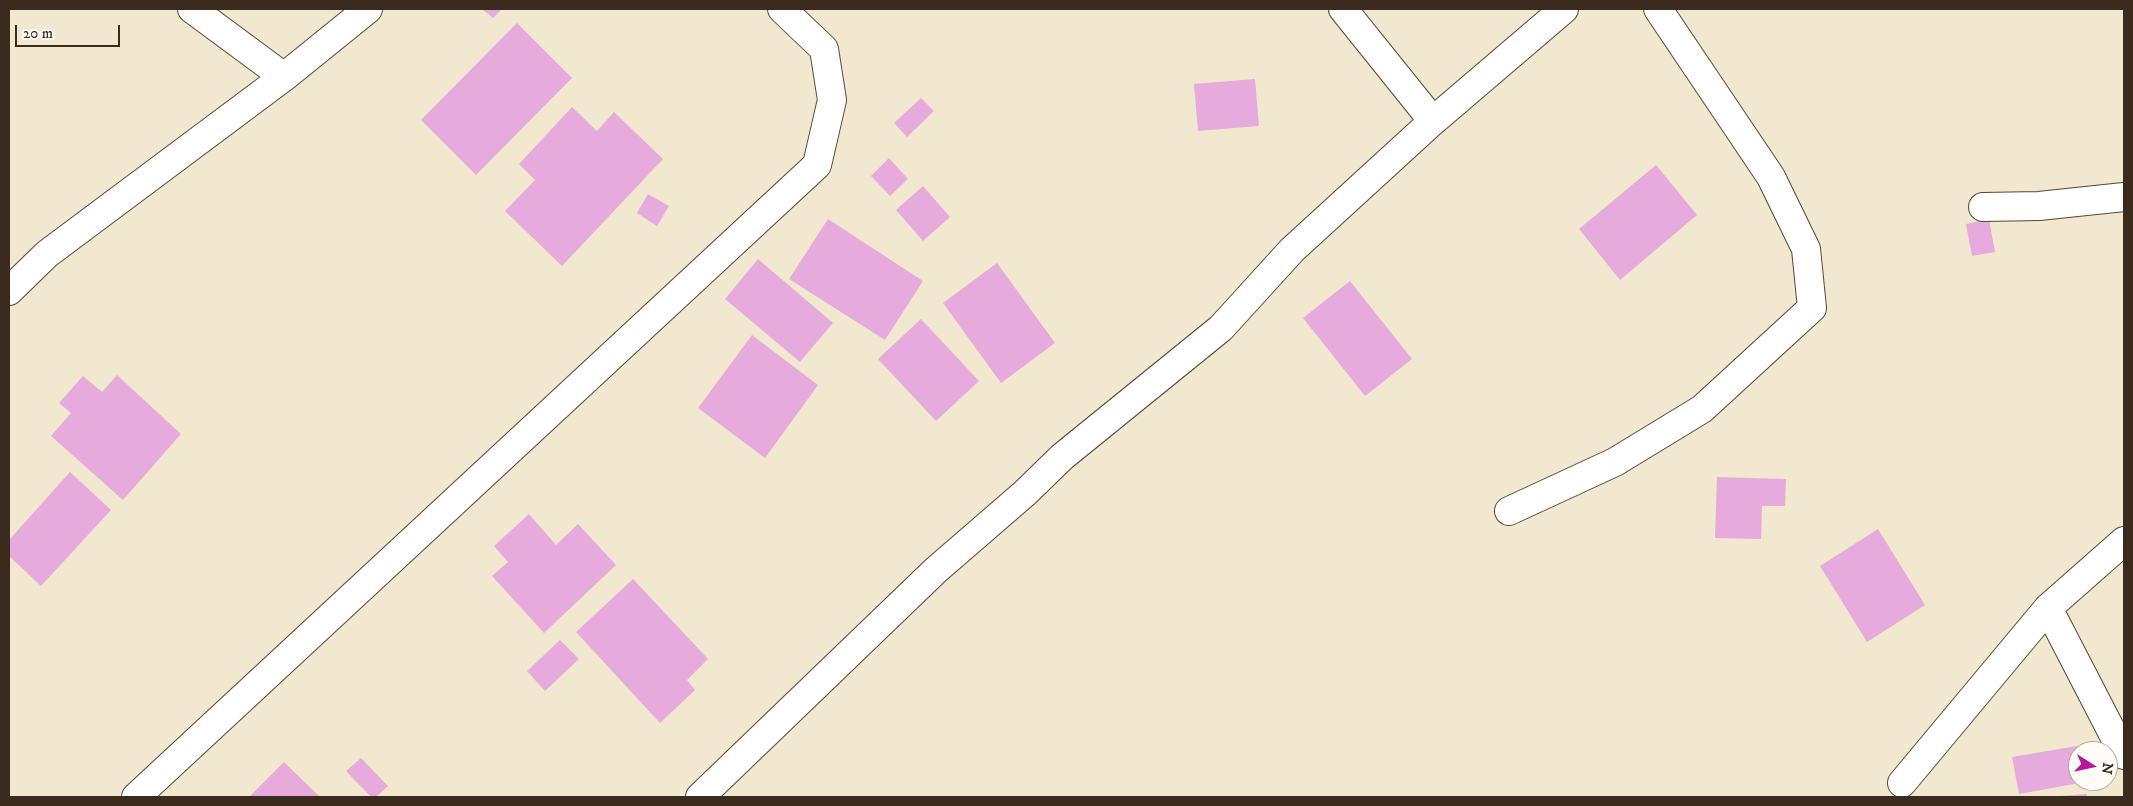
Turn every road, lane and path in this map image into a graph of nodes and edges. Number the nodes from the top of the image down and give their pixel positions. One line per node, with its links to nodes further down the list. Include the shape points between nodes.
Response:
1 (192, 9): 7 (street)
2 (368, 9): 7 (street)
3 (782, 9): 17 (street, via 824,50 832,100 817,166)
4 (1344, 9): 8 (street)
5 (1564, 9): 8 (street)
6 (1658, 9): 12 (street, via 1771,177 1806,249 1812,308 1702,409 1615,462)
7 (284, 77): 11 (street, via 47,254)
8 (1433, 121): 18 (street, via 1292,250 1221,328 1062,457 936,570)
9 (2124, 197): 10 (street, via 2039,206)
10 (1983, 207)
11 (9, 291)
12 (1509, 511)
13 (2124, 540): 14 (street)
14 (2048, 608): 15 (street); 16 (street)
15 (2124, 755)
16 (1897, 793)
17 (136, 797)
18 (700, 797)

